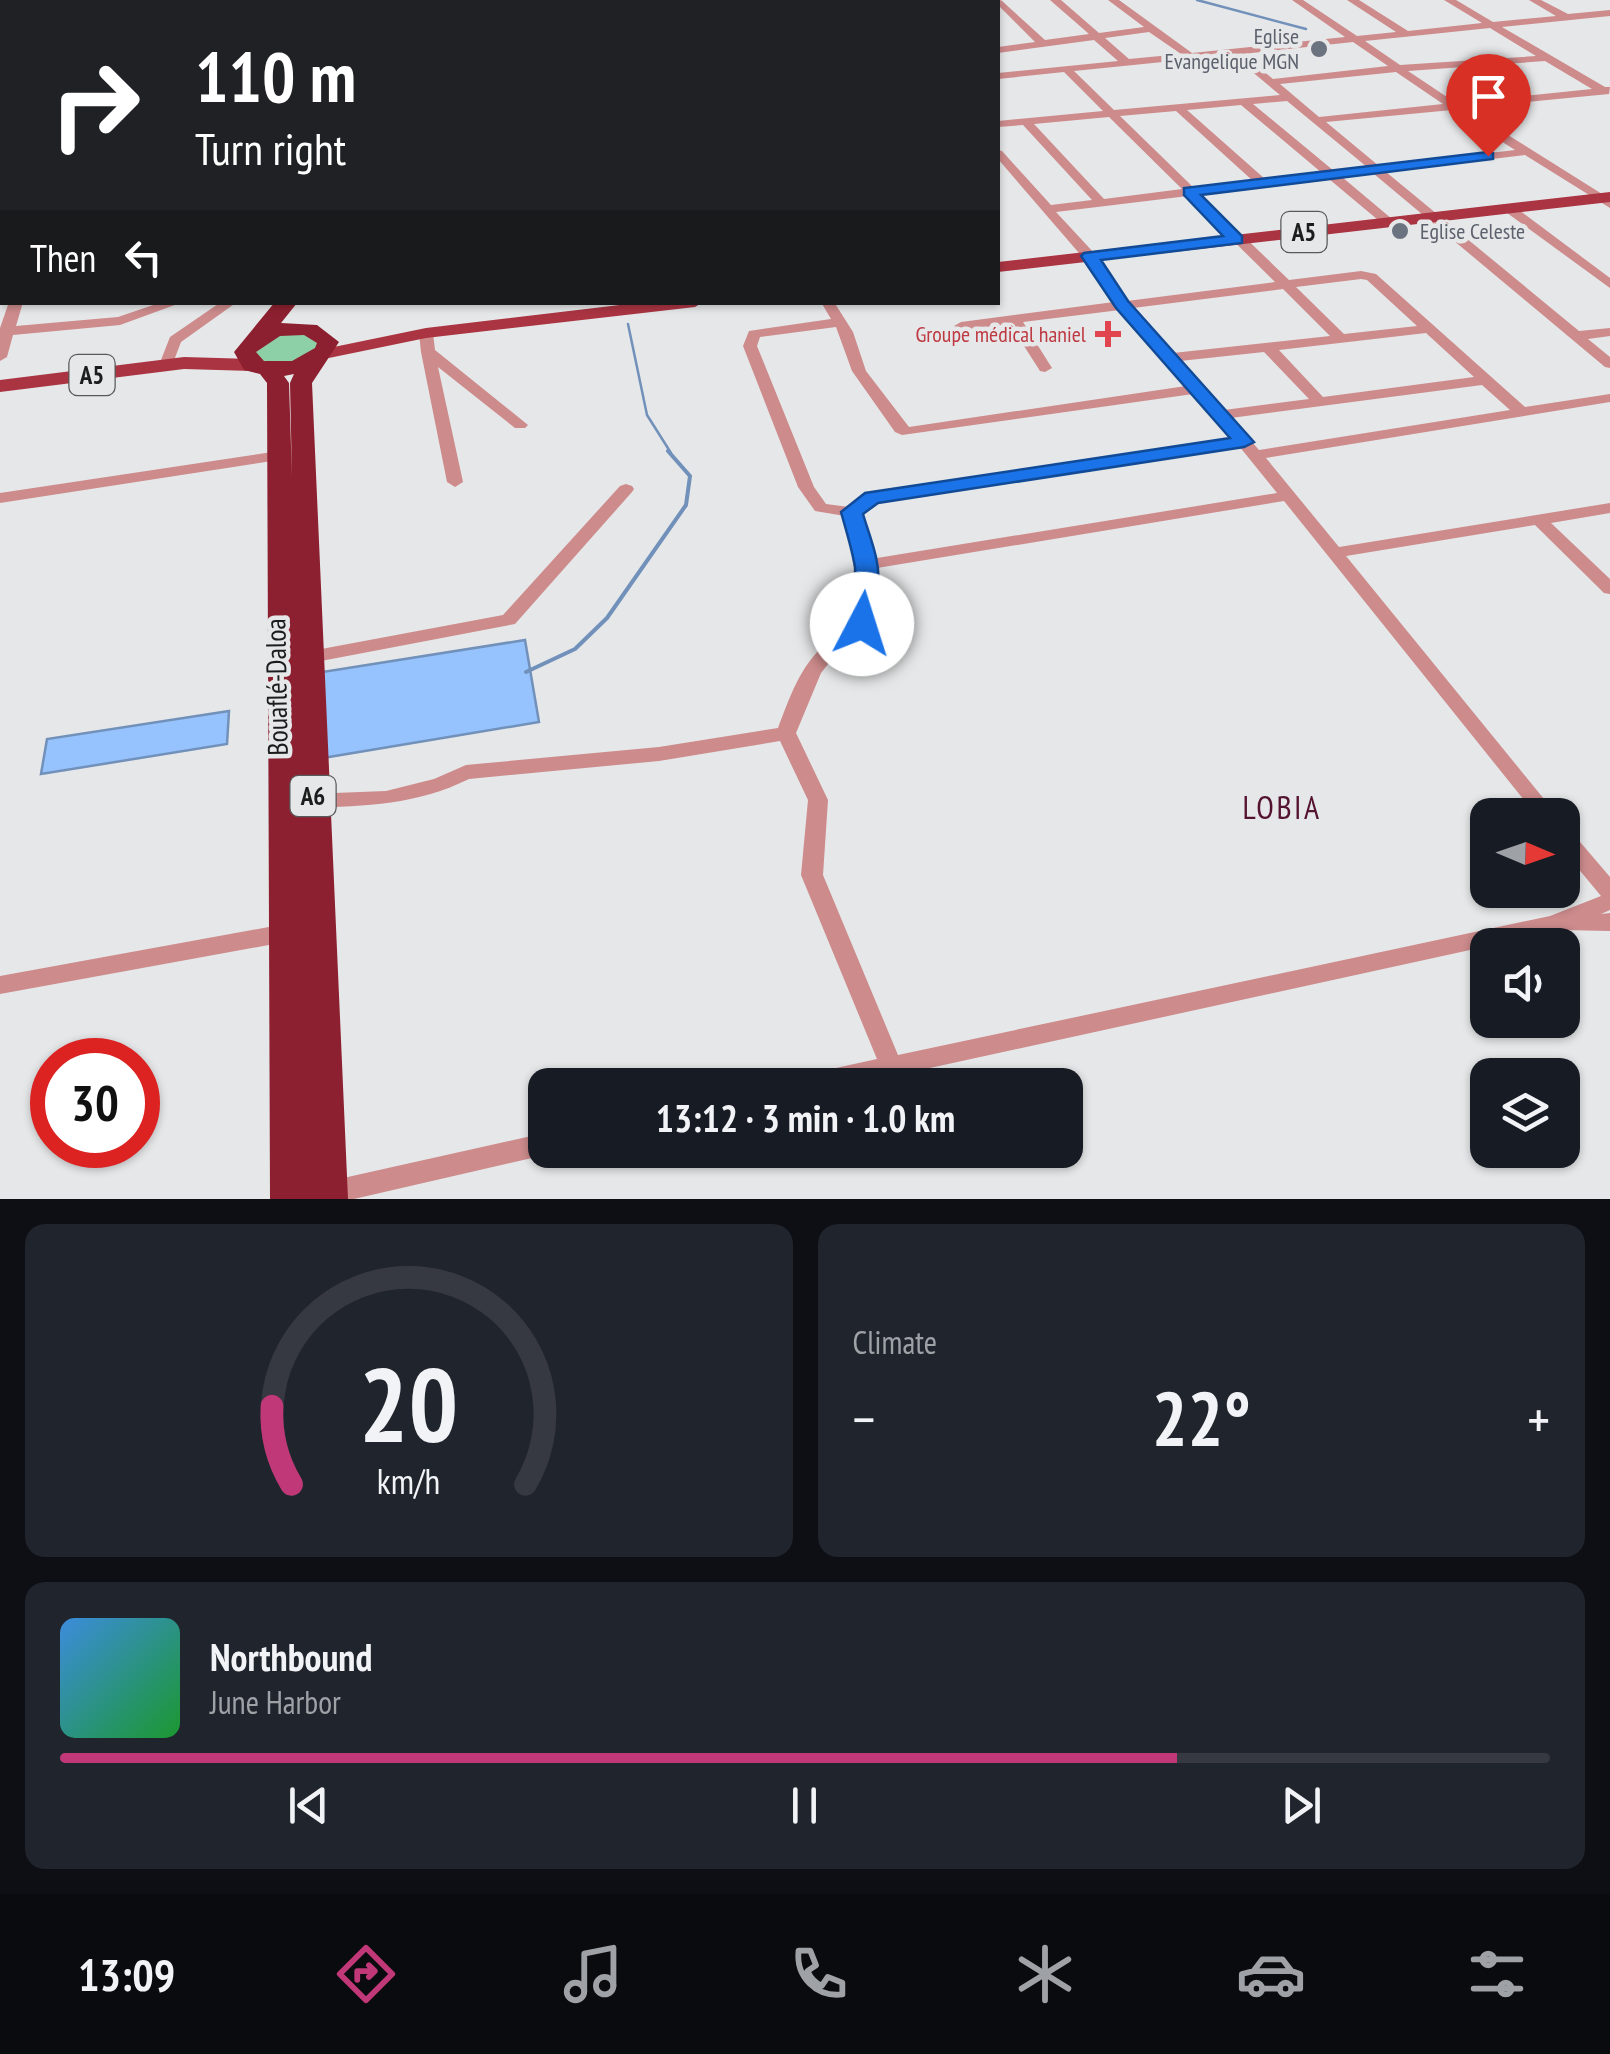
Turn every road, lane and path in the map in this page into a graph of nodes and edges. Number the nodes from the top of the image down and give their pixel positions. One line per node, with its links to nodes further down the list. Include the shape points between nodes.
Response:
1 (1055, 0): 12 (street)
2 (1114, 0): 11 (street)
3 (1297, 0): 14 (street)
4 (1352, 0): 13 (street)
5 (1449, 0): 10 (street)
6 (1534, 0): 9 (street)
7 (1001, 2): 15 (street)
8 (1610, 14): 9 (street)
9 (1567, 18): 10 (street)
10 (1492, 25): 13 (street); 19 (street)
11 (1149, 28): 12 (street); 18 (street)
12 (1095, 34): 15 (street); 20 (street)
13 (1406, 34): 14 (street)
14 (1355, 40): 17 (street); 21 (street)
15 (1042, 43): 16 (street)
16 (1000, 50)
17 (1235, 52): 18 (street); 24 (street)
18 (1190, 56): 20 (street)
19 (1548, 58): 21 (street); 25 (street)
20 (1127, 63): 22 (street)
21 (1397, 68): 24 (street); 28 (street)
22 (1066, 69): 23 (street); 30 (street)
23 (1000, 76)
24 (1272, 82): 26 (street)
25 (1608, 92): 28 (street)
26 (1290, 97): 27 (street); 31 (street)
27 (1244, 101): 29 (street); 37 (street)
28 (1452, 106): 31 (street); 34 (street)
29 (1178, 107): 30 (street); 38 (street)
30 (1114, 113): 32 (street); 39 (street)
31 (1318, 120): 36 (street)
32 (1025, 121): 33 (street); 41 (street)
33 (1000, 124)
34 (1524, 152): 36 (street); 40 (street)
35 (1000, 155): 43 (street)
36 (1378, 169): 37 (street); 44 (street)
37 (1331, 175): 38 (street); 45 (street)
38 (1262, 183): 39 (street)
39 (1189, 192): 41 (street); 46 (street)
40 (1607, 200): 42 (main road, A5)
41 (1101, 202): 43 (street)
42 (1507, 207): 44 (main road, A5); 49 (street)
43 (1047, 209): 47 (street)
44 (1438, 217): 45 (main road, A5); 66 (street)
45 (1388, 222): 46 (main road, A5)
46 (1236, 240): 47 (main road, A5); 50 (street)
47 (1090, 256): 48 (main road, A5); 51 (street)
48 (1000, 267)
49 (1610, 284)
50 (1282, 285): 51 (street); 63 (street, via 1371,278); 67 (street)
51 (1122, 304): 60 (street); 73 (street)
52 (15, 305): 64 (street)
53 (169, 305): 64 (street, via 120,320)
54 (228, 305): 74 (street, via 176,340)
55 (285, 305): 71 (highway)
56 (287, 305): 69 (highway)
57 (654, 305): 59 (main road)
58 (829, 305): 61 (street)
59 (613, 308): 68 (main road)
60 (1014, 319): 62 (street); 76 (street)
61 (838, 322): 79 (street, via 859,371 907,432); 92 (street, via 771,329 754,334 750,346 806,487 821,508)
62 (961, 326)
63 (1428, 329): 67 (street); 77 (street)
64 (4, 332): 72 (street)
65 (1610, 332): 66 (street)
66 (1576, 336): 75 (street)
67 (1340, 338): 70 (street)
68 (427, 342): 69 (main road); 84 (street); 87 (street)
69 (317, 344): 71 (highway, via 286,329); 71 (highway, via 294,368); 97 (highway, Bouaflé-Daloa / A6, via 301,383)
70 (1268, 346): 73 (street); 81 (street)
71 (257, 354): 74 (main road, A5); 86 (highway, Bouaflé-Daloa / A6, via 278,383)
72 (0, 357)
73 (1169, 358): 79 (street)
74 (176, 362): 78 (main road, A5)
75 (1610, 364)
76 (1044, 368)
77 (1486, 380): 81 (street); 82 (street)
78 (0, 386)
79 (1195, 388): 83 (street)
80 (1610, 398): 82 (street)
81 (1320, 402): 83 (street)
82 (1521, 412): 85 (street)
83 (1221, 415): 85 (street)
84 (520, 426)
85 (1249, 448): 89 (street); 92 (street, via 872,497)
86 (279, 456): 90 (street); 97 (highway, Bouaflé-Daloa / A6)
87 (455, 482)
88 (626, 490): 97 (street, via 509,620)
89 (1287, 496): 94 (street); 95 (street)
90 (0, 498)
91 (1610, 508): 93 (street)
92 (852, 512): 95 (street)
93 (1540, 520): 94 (street); 96 (street)
94 (1333, 554): 99 (street)
95 (866, 565): 98 (street, via 862,624 804,683)
96 (1610, 589)
97 (295, 661): 100 (highway, Bouaflé-Daloa / A6)
98 (786, 734): 100 (street, via 466,772 386,798); 108 (street, via 818,800 812,875)
99 (1533, 798)
100 (298, 802): 106 (highway, Bouaflé-Daloa / A6); 111 (highway, Bouaflé-Daloa / A6)
101 (1580, 856): 102 (street)
102 (1610, 892)
103 (1610, 901): 105 (street)
104 (1610, 922): 105 (street)
105 (1553, 924): 108 (street)
106 (286, 933): 107 (street); 112 (highway, Bouaflé-Daloa / A6)
107 (0, 985)
108 (890, 1065): 109 (street)
109 (877, 1068)
110 (528, 1148): 111 (street)
111 (320, 1197)
112 (290, 1199)

